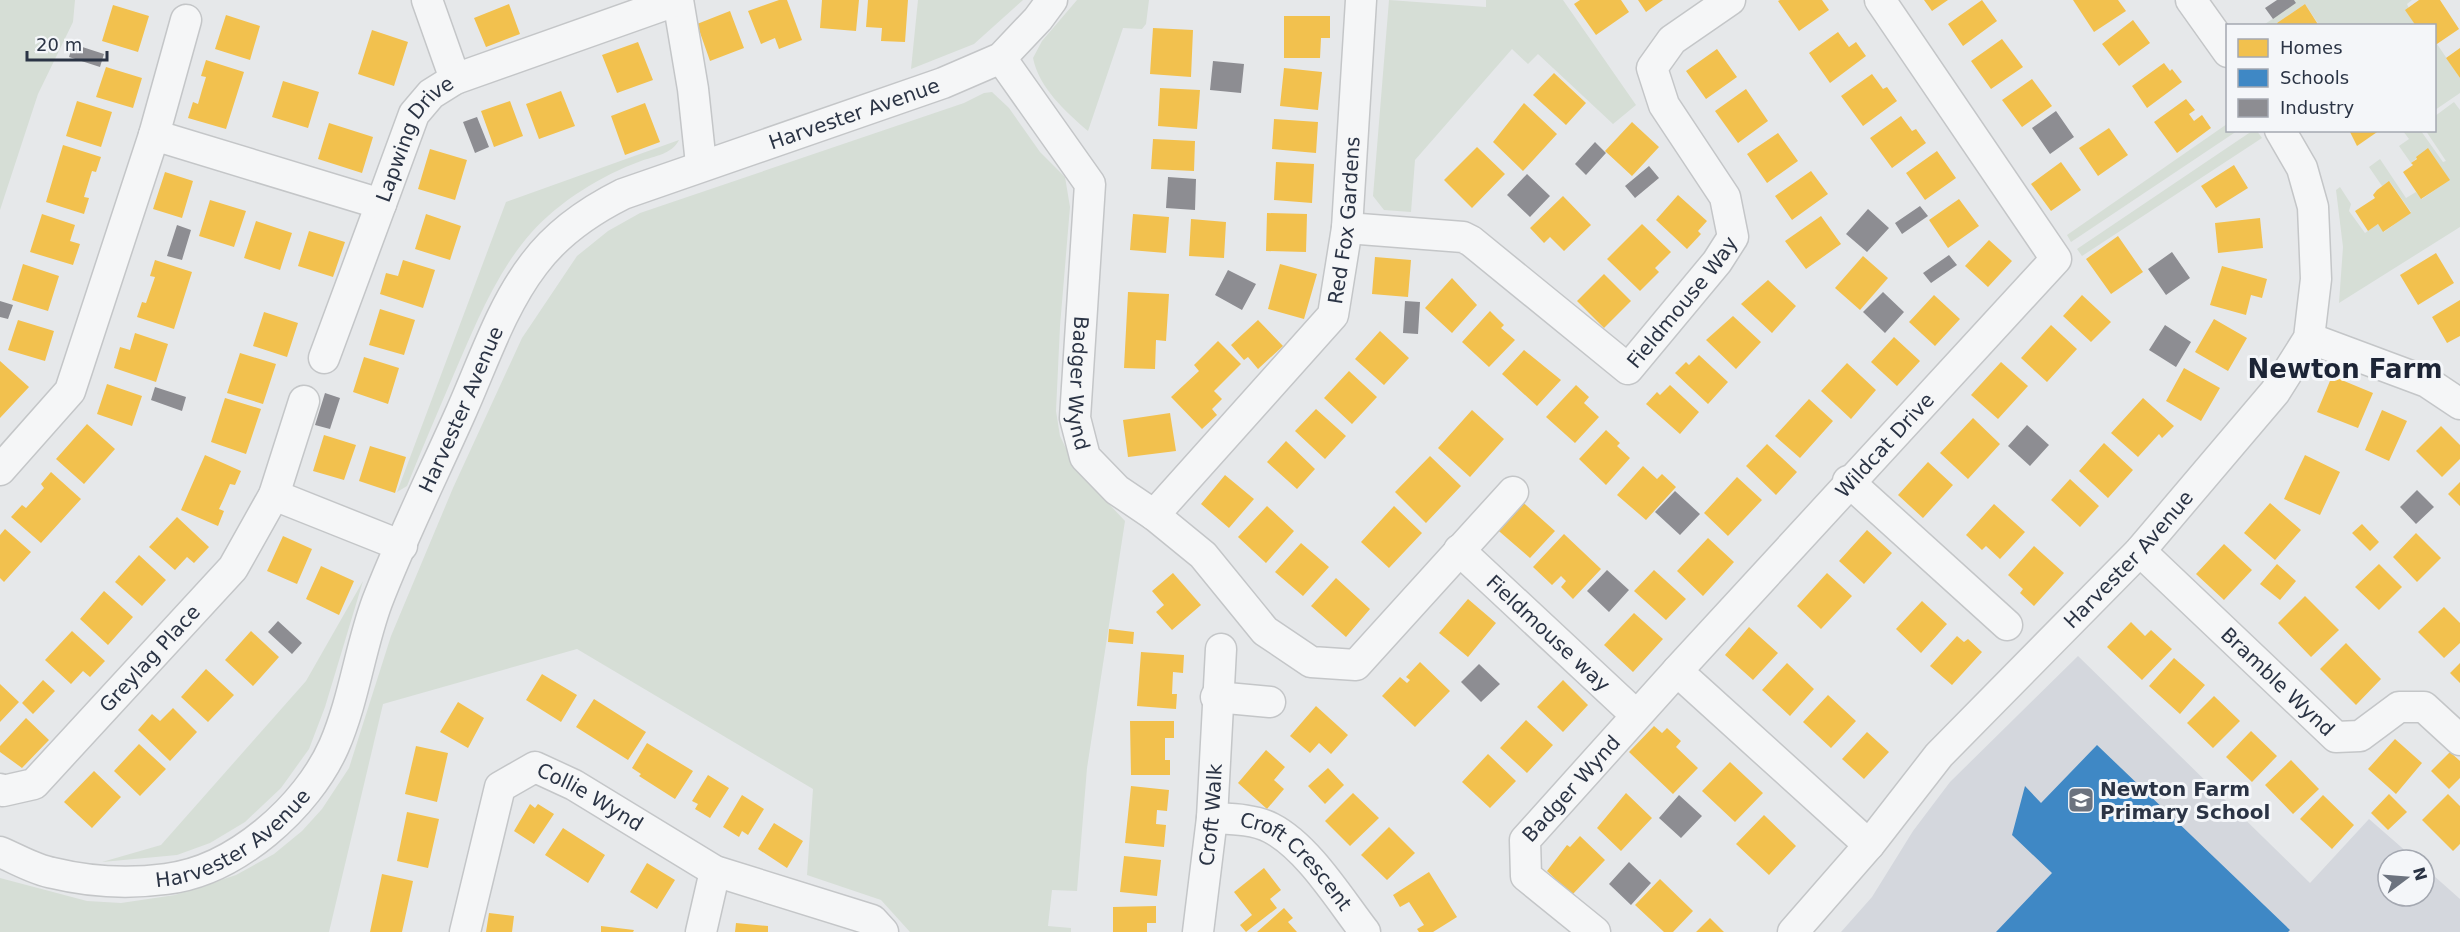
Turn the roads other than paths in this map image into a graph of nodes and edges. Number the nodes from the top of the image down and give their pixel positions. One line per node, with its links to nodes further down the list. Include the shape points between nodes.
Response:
1 (428, 0): 11 (street)
2 (678, 0): 11 (street, Lapwing Drive); 14 (street)
3 (1052, 0): 10 (street, Harvester Avenue)
4 (1360, 0): 16 (street, Red Fox Gardens)
5 (1880, 0): 22 (street, Wildcat Drive, via 2056,259)
6 (2191, 0): 9 (street)
7 (1716, 4): 16 (street, Fieldmouse Way, via 1672,40 1652,68 1664,105 1725,197 1734,237 1628,369 1471,241 1463,237)
8 (186, 20): 13 (street)
9 (2226, 49)
10 (1000, 58): 14 (street, Harvester Avenue, via 943,82); 25 (street, Badger Wynd, via 1090,184 1075,418 1085,457 1117,490)
11 (455, 79): 15 (street, Lapwing Drive, via 431,94 414,114)
12 (2281, 132): 17 (street, Harvester Avenue, via 2302,168 2313,207 2316,279)
13 (154, 135): 15 (street, Lapwing Drive); 21 (street, via 70,391)
14 (702, 164): 26 (street, Harvester Avenue, via 599,206 556,238 534,264 502,320)
15 (381, 204): 18 (street)
16 (1347, 228): 25 (street, Red Fox Gardens, via 1333,315)
17 (2309, 338): 20 (street, via 2427,382); 28 (street, Harvester Avenue, via 2275,393)
18 (324, 357)
19 (304, 401): 24 (street, Greylag Place)
20 (2460, 404)
21 (0, 470)
22 (1848, 481): 29 (street); 31 (street, Wildcat Drive)
23 (1513, 492): 27 (street)
24 (274, 495): 26 (street); 36 (street, Greylag Place, via 233,568 34,784)
25 (1154, 515): 27 (street, Badger Wynd, via 1203,555 1265,631 1311,662 1356,665)
26 (402, 546): 39 (street, Harvester Avenue, via 377,603 334,746 302,798 263,835 214,865 168,879 106,882 50,873)
27 (1459, 550): 34 (street, Fieldmouse way)
28 (2140, 551): 35 (street, Bramble Wynd, via 2336,737 2360,736 2399,707 2424,707); 38 (street, Harvester Avenue, via 1939,754)
29 (2007, 625)
30 (1221, 649): 32 (street, Croft Walk)
31 (1677, 671): 34 (street, Badger Wynd); 38 (street)
32 (1216, 697): 33 (street); 37 (street, Croft Walk)
33 (1270, 702)
34 (1636, 715): 46 (street, Badger Wynd, via 1525,840 1526,876)
35 (2460, 740)
36 (0, 789)
37 (1212, 818): 44 (street, Croft Walk); 45 (street, Croft Crescent, via 1243,820 1271,828 1303,853)
38 (1869, 845): 47 (street, Harvester Avenue)
39 (0, 852)
40 (715, 871): 41 (street, Collie Wynd, via 536,766 500,786); 42 (street); 43 (street, Collie Wynd, via 873,920)
41 (465, 932)
42 (701, 932)
43 (883, 932)
44 (1198, 932)
45 (1365, 932)
46 (1595, 932)
47 (1793, 932)

